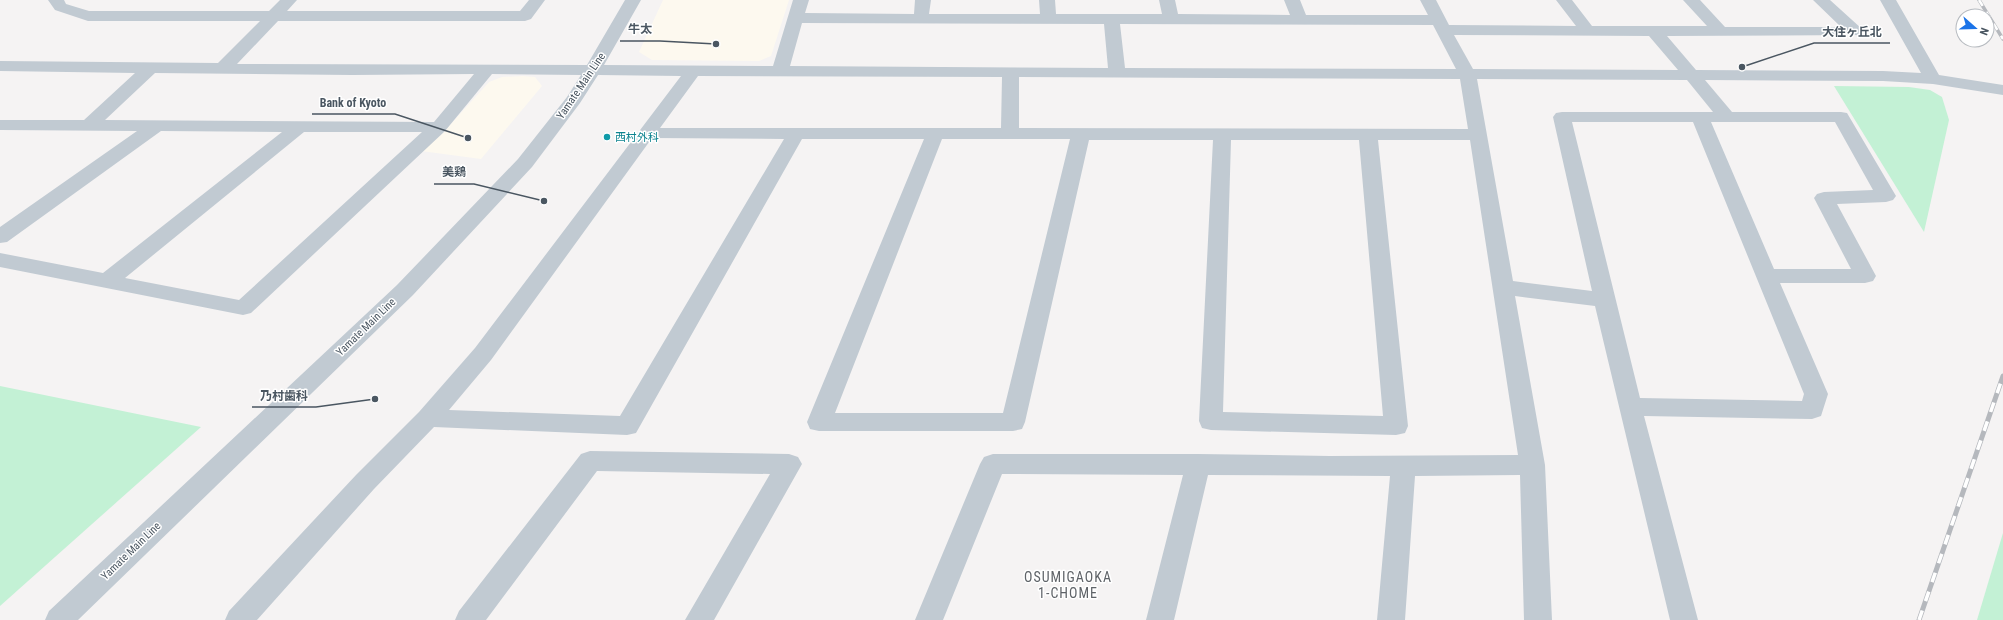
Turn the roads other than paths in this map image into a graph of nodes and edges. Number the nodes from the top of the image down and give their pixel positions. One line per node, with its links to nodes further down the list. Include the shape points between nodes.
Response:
1 (56, 0): 17 (street, via 60,7 88,16)
2 (166, 0): 17 (street)
3 (289, 0): 19 (street)
4 (414, 0): 18 (street)
5 (537, 0): 18 (street, via 525,16)
6 (633, 0): 34 (street, Yamate Main Line)
7 (801, 0): 20 (street)
8 (923, 0): 21 (street)
9 (1047, 0): 23 (street)
10 (1167, 0): 22 (street)
11 (1292, 0): 25 (street)
12 (1428, 0): 26 (street)
13 (1564, 0): 27 (street)
14 (1690, 0): 28 (street)
15 (1821, 0): 28 (street, via 1856,32)
16 (1888, 0): 41 (street)
17 (148, 16): 19 (street)
18 (400, 17): 19 (street)
19 (271, 18): 32 (street)
20 (796, 18): 21 (street); 36 (street)
21 (921, 19): 23 (street)
22 (1171, 19): 24 (street); 25 (street)
23 (1048, 20): 24 (street)
24 (1112, 20): 38 (street)
25 (1300, 20): 26 (street)
26 (1442, 25): 27 (street); 39 (street)
27 (1587, 30): 29 (street)
28 (1719, 30): 29 (street)
29 (1654, 31): 40 (street)
30 (0, 66): 31 (street)
31 (150, 68): 32 (street); 45 (street)
32 (223, 68): 33 (street)
33 (487, 69): 34 (street); 49 (street)
34 (592, 70): 35 (street); 69 (street, Yamate Main Line, via 574,99 525,163 405,290)
35 (693, 71): 36 (street); 50 (street)
36 (780, 71): 37 (street)
37 (1011, 72): 38 (street); 53 (street)
38 (1117, 72): 39 (street)
39 (1467, 74): 40 (street); 57 (street)
40 (1692, 74): 41 (street); 44 (street)
41 (1933, 79): 42 (street)
42 (2003, 90)
43 (1700, 117): 44 (street); 60 (street); 63 (street, via 1562,117)
44 (1727, 117): 60 (street, via 1840,117 1886,196 1824,198 1865,276)
45 (88, 126): 46 (street); 48 (street)
46 (156, 126): 47 (street); 58 (street)
47 (300, 126): 49 (street); 61 (street)
48 (2, 127)
49 (439, 127): 61 (street, via 243,308)
50 (647, 133): 56 (street); 65 (street, via 483,354)
51 (1081, 133): 52 (street, via 1013,422 819,422); 53 (street); 54 (street)
52 (935, 134): 53 (street); 56 (street)
53 (1010, 134)
54 (1222, 134): 55 (street); 55 (street, via 1211,422 1396,426)
55 (1368, 134): 57 (street)
56 (795, 135): 65 (street, via 627,426)
57 (1478, 135): 62 (street)
58 (0, 237)
59 (0, 260): 61 (street)
60 (1768, 276): 64 (street, via 1816,394 1812,410)
61 (107, 281)
62 (1502, 286): 63 (street); 67 (street)
63 (1605, 300): 64 (street)
64 (1630, 407): 77 (street)
65 (428, 418): 70 (street, via 365,482)
66 (1198, 464): 68 (street); 73 (street, via 993,464); 74 (street)
67 (1532, 466): 68 (street); 76 (street)
68 (1403, 468): 75 (street)
69 (59, 620)
70 (238, 620)
71 (469, 620): 72 (street, via 590,461 789,464)
72 (699, 620)
73 (929, 620)
74 (1160, 620)
75 (1391, 620)
76 (1538, 620)
77 (1684, 620)

